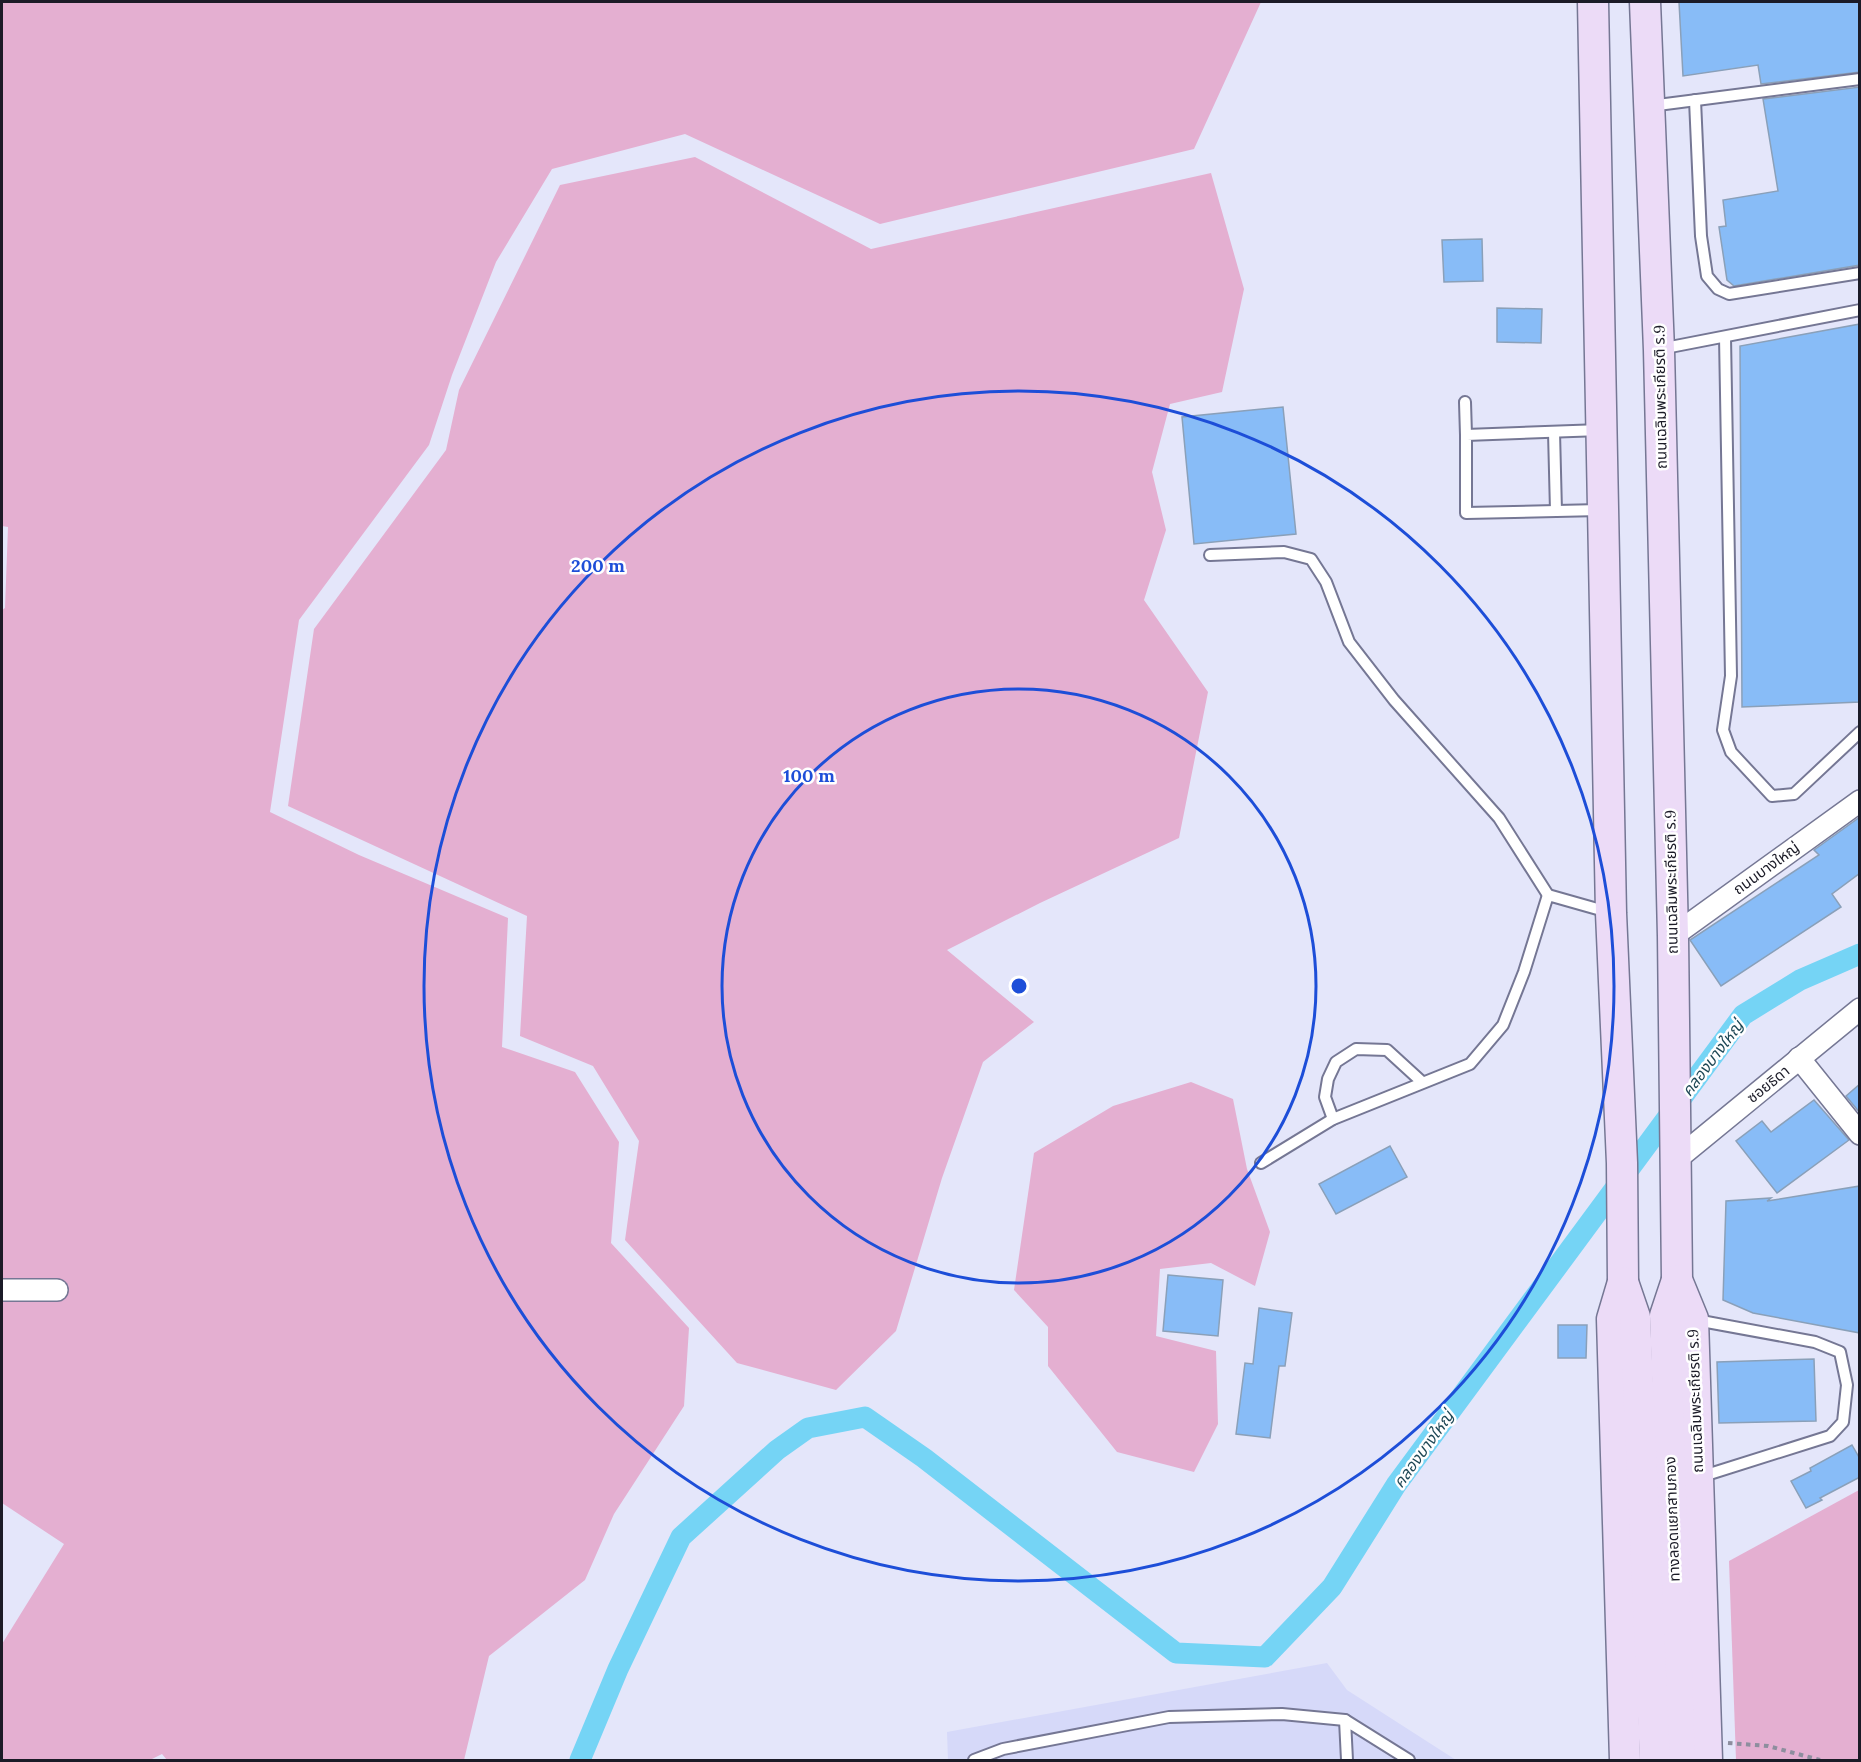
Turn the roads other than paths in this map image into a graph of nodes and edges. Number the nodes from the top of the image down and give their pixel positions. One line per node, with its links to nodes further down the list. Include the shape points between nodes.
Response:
1 (1593, 2): 11 (main road)
2 (1645, 2): 5 (main road, ถนนเฉลิมพระเกียรติ ร.9)
3 (1860, 79): 4 (lane)
4 (1695, 100): 5 (lane); 6 (lane, via 1701,236 1707,276 1718,289 1730,294)
5 (1650, 106): 9 (main road, ถนนเฉลิมพระเกียรติ ร.9)
6 (1860, 273)
7 (1860, 310): 8 (lane)
8 (1725, 337): 9 (lane); 17 (lane, via 1731,676 1723,730 1731,752 1772,796 1794,794)
9 (1659, 350): 21 (main road, ถนนเฉลิมพระเกียรติ ร.9)
10 (1465, 402): 13 (lane)
11 (1602, 430): 12 (lane); 14 (main road)
12 (1554, 432): 13 (lane); 15 (lane)
13 (1466, 435): 15 (lane, via 1466,513)
14 (1603, 510): 15 (lane); 20 (main road)
15 (1556, 511)
16 (1210, 555): 19 (lane, via 1284,552 1311,559 1326,582 1349,642 1394,700 1499,818)
17 (1860, 732)
18 (1860, 801): 21 (street, ถนนบางใหญ่)
19 (1548, 895): 20 (lane); 24 (lane, via 1503,1024 1470,1064)
20 (1611, 913): 30 (main road)
21 (1673, 936): 27 (main road, ถนนเฉลิมพระเกียรติ ร.9)
22 (1860, 1009): 23 (street, ซอยธิดา)
23 (1799, 1058): 26 (street); 27 (street, ซอยธิดา)
24 (1422, 1083): 25 (lane); 25 (lane, via 1387,1050 1356,1049 1336,1062 1328,1078 1325,1097)
25 (1333, 1119): 28 (lane)
26 (1860, 1134)
27 (1677, 1159): 29 (main road, ถนนเฉลิมพระเกียรติ ร.9)
28 (1261, 1163)
29 (1677, 1280): 33 (main road, ถนนเฉลิมพระเกียรติ ร.9); 42 (main road, ทางลอดแยกสามกอง, via 1665,1316)
30 (1623, 1282): 40 (main road, via 1612,1319); 41 (main road, ทางลอดแยกสามกอง, via 1635,1317)
31 (2, 1290): 32 (street)
32 (57, 1290)
33 (1693, 1320): 34 (main road, ถนนเฉลิมพระเกียรติ ร.9); 34 (lane, via 1815,1342 1840,1352 1847,1385 1843,1422 1830,1436)
34 (1698, 1478): 36 (main road, ถนนเฉลิมพระเกียรติ ร.9)
35 (1345, 1720): 37 (lane, via 1282,1714 1169,1717 1003,1749); 38 (lane); 39 (lane)
36 (1707, 1751)
37 (974, 1761)
38 (1347, 1761)
39 (1409, 1761)
40 (1625, 1761)
41 (1655, 1761)
42 (1680, 1761)

